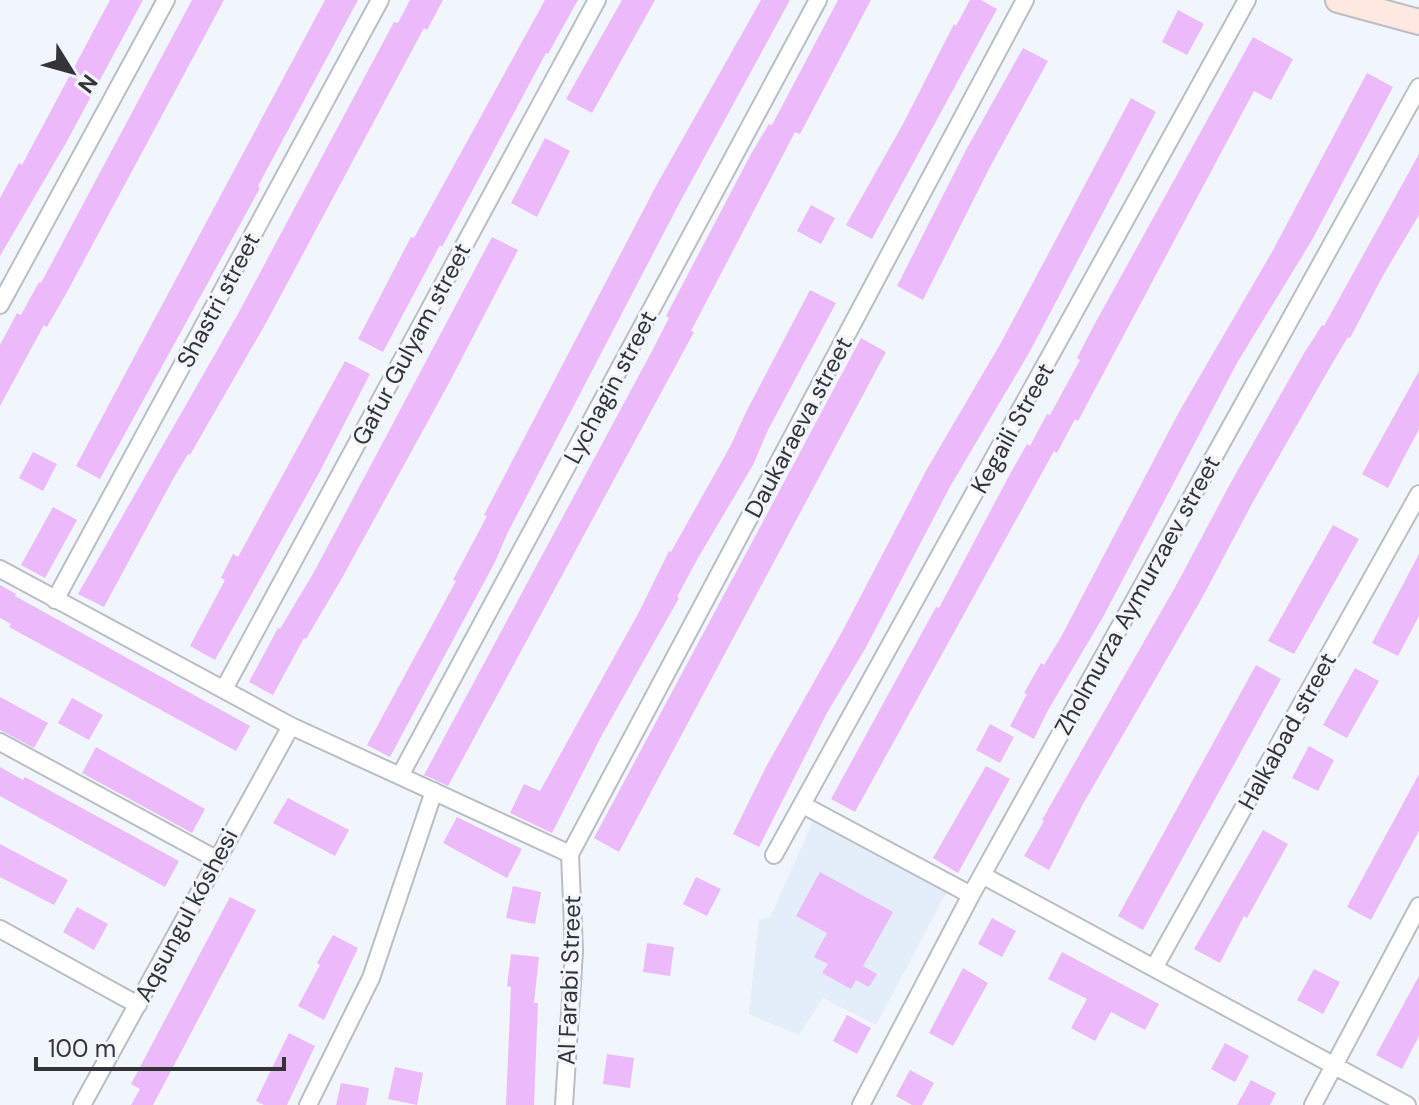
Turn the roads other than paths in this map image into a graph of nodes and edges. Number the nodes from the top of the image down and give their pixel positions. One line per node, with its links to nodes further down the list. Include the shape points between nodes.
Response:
1 (166, 0): 10 (street)
2 (380, 0): 14 (street, Shastri street)
3 (597, 0): 15 (street, Gafur Gulyam street)
4 (818, 0): 18 (street, Lychagin street)
5 (1025, 0): 21 (street, Daukaraeva street)
6 (1247, 0): 20 (street, Kegaili Street)
7 (1338, 0): 8 (street)
8 (1419, 22)
9 (1419, 87): 24 (street, Zholmurza Aymurzaev street)
10 (0, 305)
11 (1419, 494): 12 (street, Halkabad street)
12 (1412, 522): 28 (street, Halkabad street)
13 (0, 569): 14 (street)
14 (55, 600): 15 (street)
15 (224, 689): 16 (street)
16 (291, 726): 18 (street); 23 (street, Aqsungul kóshesi)
17 (0, 742): 23 (street)
18 (401, 774): 19 (street)
19 (434, 791): 21 (street); 32 (street, via 371,978)
20 (803, 805): 22 (street, Kegaili Street); 25 (street)
21 (570, 854): 33 (street, Al Farabi Street, via 574,951)
22 (774, 855)
23 (216, 859): 29 (street, Aqsungul kóshesi)
24 (982, 875): 25 (street, Zholmurza Aymurzaev street); 28 (street)
25 (971, 895): 34 (street, Zholmurza Aymurzaev street)
26 (1419, 906): 30 (street)
27 (0, 929): 29 (street)
28 (1154, 968): 30 (street)
29 (138, 1005): 31 (street, Aqsungul kóshesi)
30 (1334, 1065): 35 (street); 36 (street)
31 (82, 1105)
32 (308, 1105)
33 (564, 1105)
34 (861, 1105)
35 (1313, 1105)
36 (1407, 1105)

